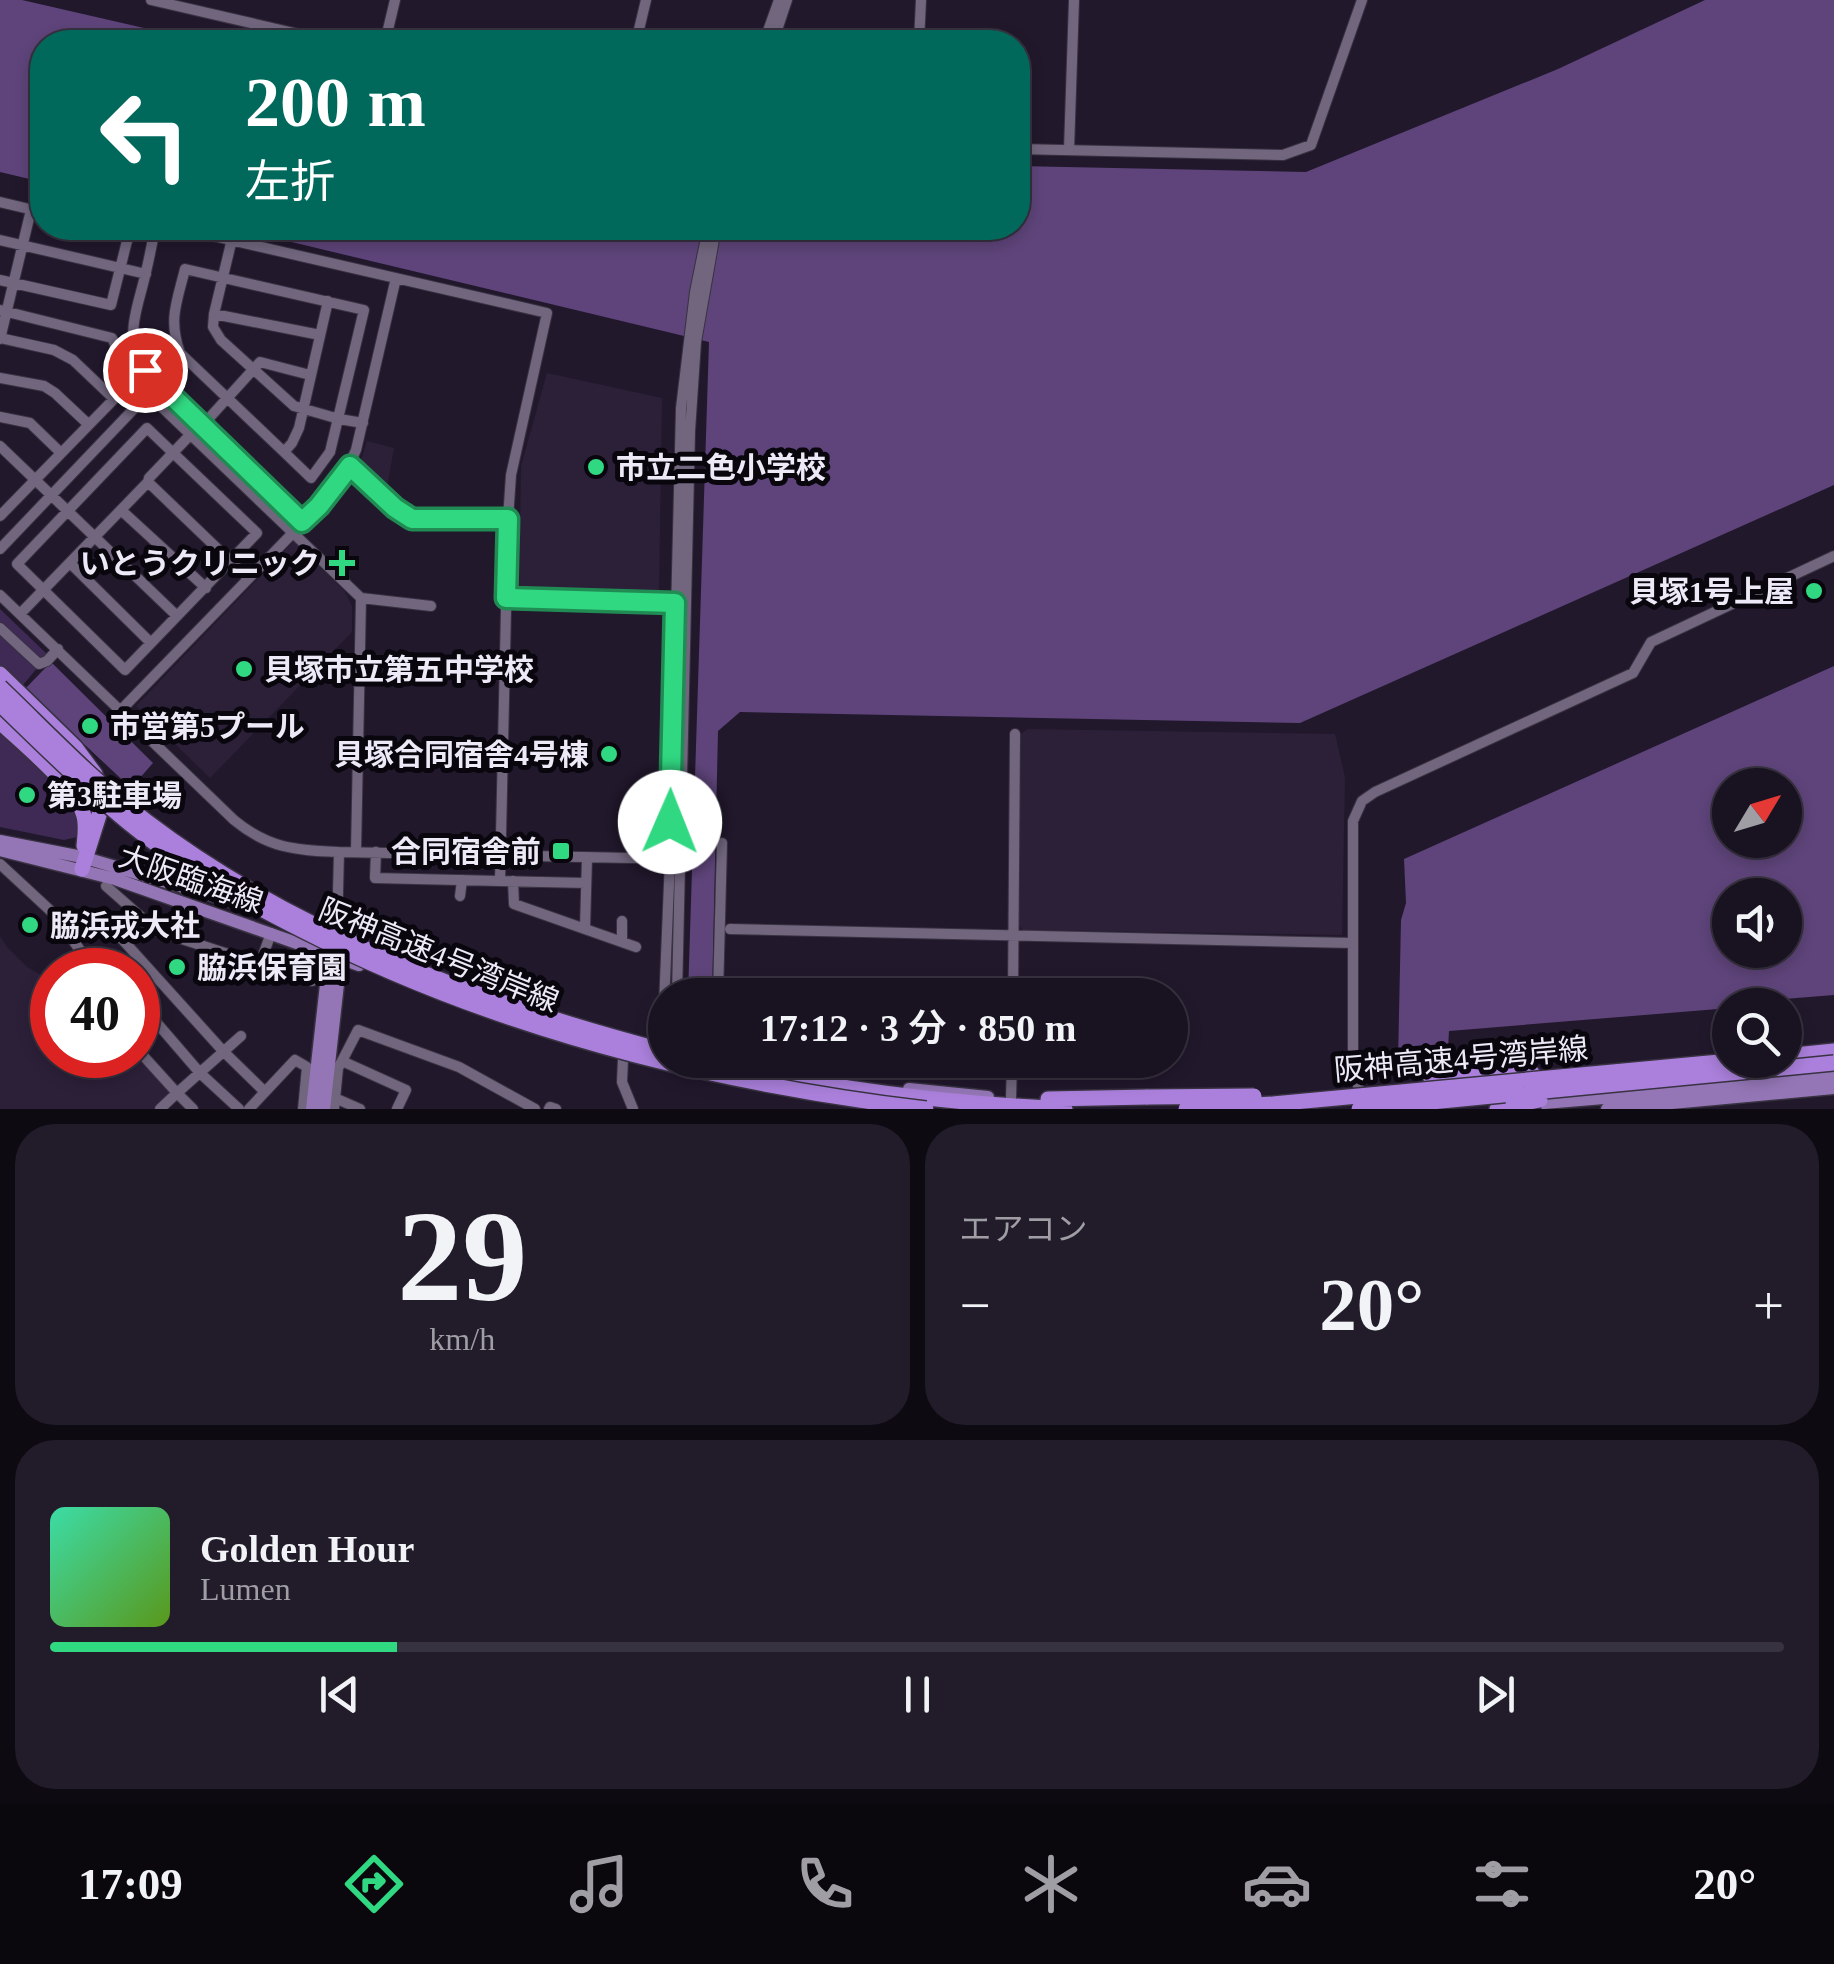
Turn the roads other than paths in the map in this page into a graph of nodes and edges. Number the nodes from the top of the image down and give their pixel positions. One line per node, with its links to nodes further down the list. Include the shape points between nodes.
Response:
1 (151, 0): 9 (street)
2 (395, 0): 10 (street)
3 (646, 0): 11 (street)
4 (779, 0): 12 (street)
5 (787, 0): 13 (street)
6 (921, 0): 14 (street)
7 (1074, 0): 16 (street)
8 (1362, 0): 16 (street, via 1311,145 1283,156)
9 (281, 30)
10 (389, 30)
11 (639, 30)
12 (768, 30)
13 (777, 30)
14 (920, 30)
15 (1030, 149): 16 (street)
16 (1069, 150)
17 (0, 202): 18 (street)
18 (30, 209)
19 (30, 228): 27 (street)
20 (0, 240): 27 (street)
21 (127, 240): 28 (street)
22 (153, 240): 29 (street)
23 (232, 240): 30 (street)
24 (236, 240): 31 (street)
25 (706, 240): 39 (street)
26 (713, 240): 39 (street)
27 (23, 245): 28 (street); 33 (street)
28 (120, 268): 29 (street); 33 (street, via 110,305)
29 (146, 274): 52 (street, via 134,318 136,356)
30 (224, 277): 34 (street); 36 (street); 46 (street, via 185,269 172,333 180,352)
31 (396, 278): 50 (street); 66 (street, via 547,313 511,476)
32 (0, 280): 33 (street)
33 (13, 283): 35 (street)
34 (328, 301): 37 (street); 49 (street, via 364,310)
35 (3, 311): 38 (street); 43 (street, via 112,338)
36 (214, 314): 37 (street); 40 (street, via 221,340)
37 (320, 336): 41 (street)
38 (0, 339): 45 (street, via 54,350)
39 (692, 341): 79 (street, via 681,408); 100 (street)
40 (253, 371): 41 (street, via 260,362); 46 (street); 47 (street)
41 (310, 375): 47 (street)
42 (0, 378): 51 (street, via 56,392)
43 (134, 378): 44 (street); 45 (street)
44 (148, 394): 53 (street); 61 (street)
45 (114, 398): 51 (street)
46 (228, 398): 52 (street); 56 (street)
47 (302, 409): 49 (street); 56 (street)
48 (0, 417): 55 (street, via 30,424)
49 (339, 419): 50 (street); 56 (street, via 330,452 310,478)
50 (363, 423): 58 (street)
51 (88, 424): 55 (street)
52 (202, 426): 67 (street)
53 (191, 434): 57 (street); 67 (street)
54 (0, 446): 59 (street)
55 (60, 452): 59 (street)
56 (284, 452)
57 (173, 453): 60 (street); 64 (street, via 147,428); 71 (street, via 257,533)
58 (350, 466): 66 (street, via 412,519); 67 (street)
59 (35, 480): 61 (street); 62 (street)
60 (148, 482): 63 (street); 71 (street)
61 (51, 495): 64 (street); 69 (street)
62 (4, 502): 65 (street)
63 (121, 510): 68 (street); 74 (street)
64 (68, 511): 68 (street); 75 (street, via 17,564)
65 (0, 516)
66 (508, 519): 78 (street)
67 (298, 527): 73 (street); 77 (street)
68 (95, 538): 72 (street); 82 (street)
69 (0, 549)
70 (1834, 556): 117 (street, via 1650,642 1633,673 1362,802 1353,821)
71 (231, 561): 73 (street); 74 (street)
72 (70, 564): 75 (street); 84 (street)
73 (248, 578): 89 (street)
74 (206, 588): 82 (street)
75 (44, 591): 81 (street); 84 (street, via 126,670)
76 (0, 595): 81 (street)
77 (362, 598): 80 (street); 96 (street)
78 (506, 598): 79 (street); 98 (street)
79 (675, 603): 100 (street)
80 (431, 606)
81 (20, 614): 85 (street)
82 (177, 616): 84 (street)
83 (0, 628): 85 (street, via 39,664)
84 (151, 643)
85 (58, 649): 89 (street)
86 (0, 674): 101 (highway, via 95,774 100,812)
87 (0, 687): 130 (highway, 阪神高速4号湾岸線, bridge, via 129,808 256,893 454,986)
88 (0, 704): 166 (highway, 阪神高速4号湾岸線, bridge, via 165,851 403,978 651,1060)
89 (122, 710): 95 (street, via 249,832 280,846)
90 (0, 722): 101 (highway, via 75,797 84,813)
91 (1014, 734): 115 (street)
92 (0, 841): 101 (main road, 大阪臨海線)
93 (722, 843): 124 (street)
94 (0, 850): 101 (main road, 大阪臨海線)
95 (339, 852): 96 (street); 113 (street)
96 (356, 852): 97 (street)
97 (376, 852): 98 (street); 103 (street, via 375,878)
98 (499, 855): 99 (street); 104 (street)
99 (588, 858): 100 (street); 106 (street)
100 (676, 859): 122 (street); 123 (street)
101 (83, 861): 113 (main road, 大阪臨海線); 114 (main road, 大阪臨海線)
102 (0, 864): 119 (street)
103 (462, 880): 104 (street); 108 (street)
104 (500, 880): 105 (street)
105 (513, 881): 106 (street); 111 (street, via 514,904)
106 (586, 883): 111 (street)
107 (106, 886): 109 (street)
108 (460, 896)
109 (142, 920): 121 (street, via 157,931); 132 (street, via 122,938)
110 (622, 921): 116 (street)
111 (585, 928): 116 (street)
112 (730, 930): 115 (street)
113 (337, 932): 120 (main road); 129 (main road, 大阪臨海線, via 478,989)
114 (270, 933): 120 (main road, 大阪臨海線); 121 (street)
115 (1014, 935): 117 (street); 125 (street)
116 (622, 941): 118 (street)
117 (1353, 942): 153 (street, via 1354,1068)
118 (636, 947)
119 (80, 948)
120 (335, 955): 134 (main road, 大阪臨海線, via 474,1012); 147 (main road)
121 (260, 964): 126 (street)
122 (668, 978)
123 (677, 978)
124 (718, 978)
125 (1013, 978)
126 (312, 981)
127 (160, 1026): 139 (street)
128 (241, 1036): 132 (street)
129 (648, 1042)
130 (648, 1043)
131 (1834, 1051): 133 (highway)
132 (223, 1052): 139 (street); 149 (street)
133 (1802, 1054)
134 (623, 1059): 136 (main road, 大阪臨海線); 164 (street, via 622,1082)
135 (342, 1061): 152 (street); 154 (street, via 358,1030 459,1067); 163 (street, via 406,1090)
136 (648, 1063)
137 (1834, 1063): 141 (highway, 阪神高速4号湾岸線, bridge)
138 (1712, 1065): 141 (highway, 阪神高速4号湾岸線, bridge)
139 (200, 1072): 150 (street); 157 (street)
140 (160, 1074): 150 (street)
141 (1656, 1074): 151 (highway, bridge, via 1462,1077 1262,1096); 153 (highway, 阪神高速4号湾岸線, bridge); 168 (highway, 阪神高速4号湾岸線, bridge); 169 (highway, bridge)
142 (1834, 1076): 153 (main road, via 1545,1104)
143 (718, 1078): 165 (main road, 大阪臨海線)
144 (799, 1078): 167 (highway)
145 (845, 1078): 151 (main road)
146 (1013, 1078): 151 (street)
147 (321, 1079): 160 (main road); 161 (main road)
148 (1834, 1088): 170 (main road)
149 (265, 1092): 158 (street); 159 (street, via 296,1060 307,1067)
150 (177, 1093): 155 (street); 156 (street)
151 (1015, 1099): 153 (main road)
152 (334, 1103): 162 (street)
153 (1362, 1107)
154 (530, 1108)
155 (160, 1109)
156 (194, 1109)
157 (239, 1109)
158 (249, 1109)
159 (303, 1109)
160 (312, 1109)
161 (324, 1109)
162 (360, 1109)
163 (397, 1109)
164 (633, 1109)
165 (882, 1109)
166 (926, 1109)
167 (1065, 1109)
168 (1186, 1109)
169 (1497, 1109)
170 (1608, 1109)

